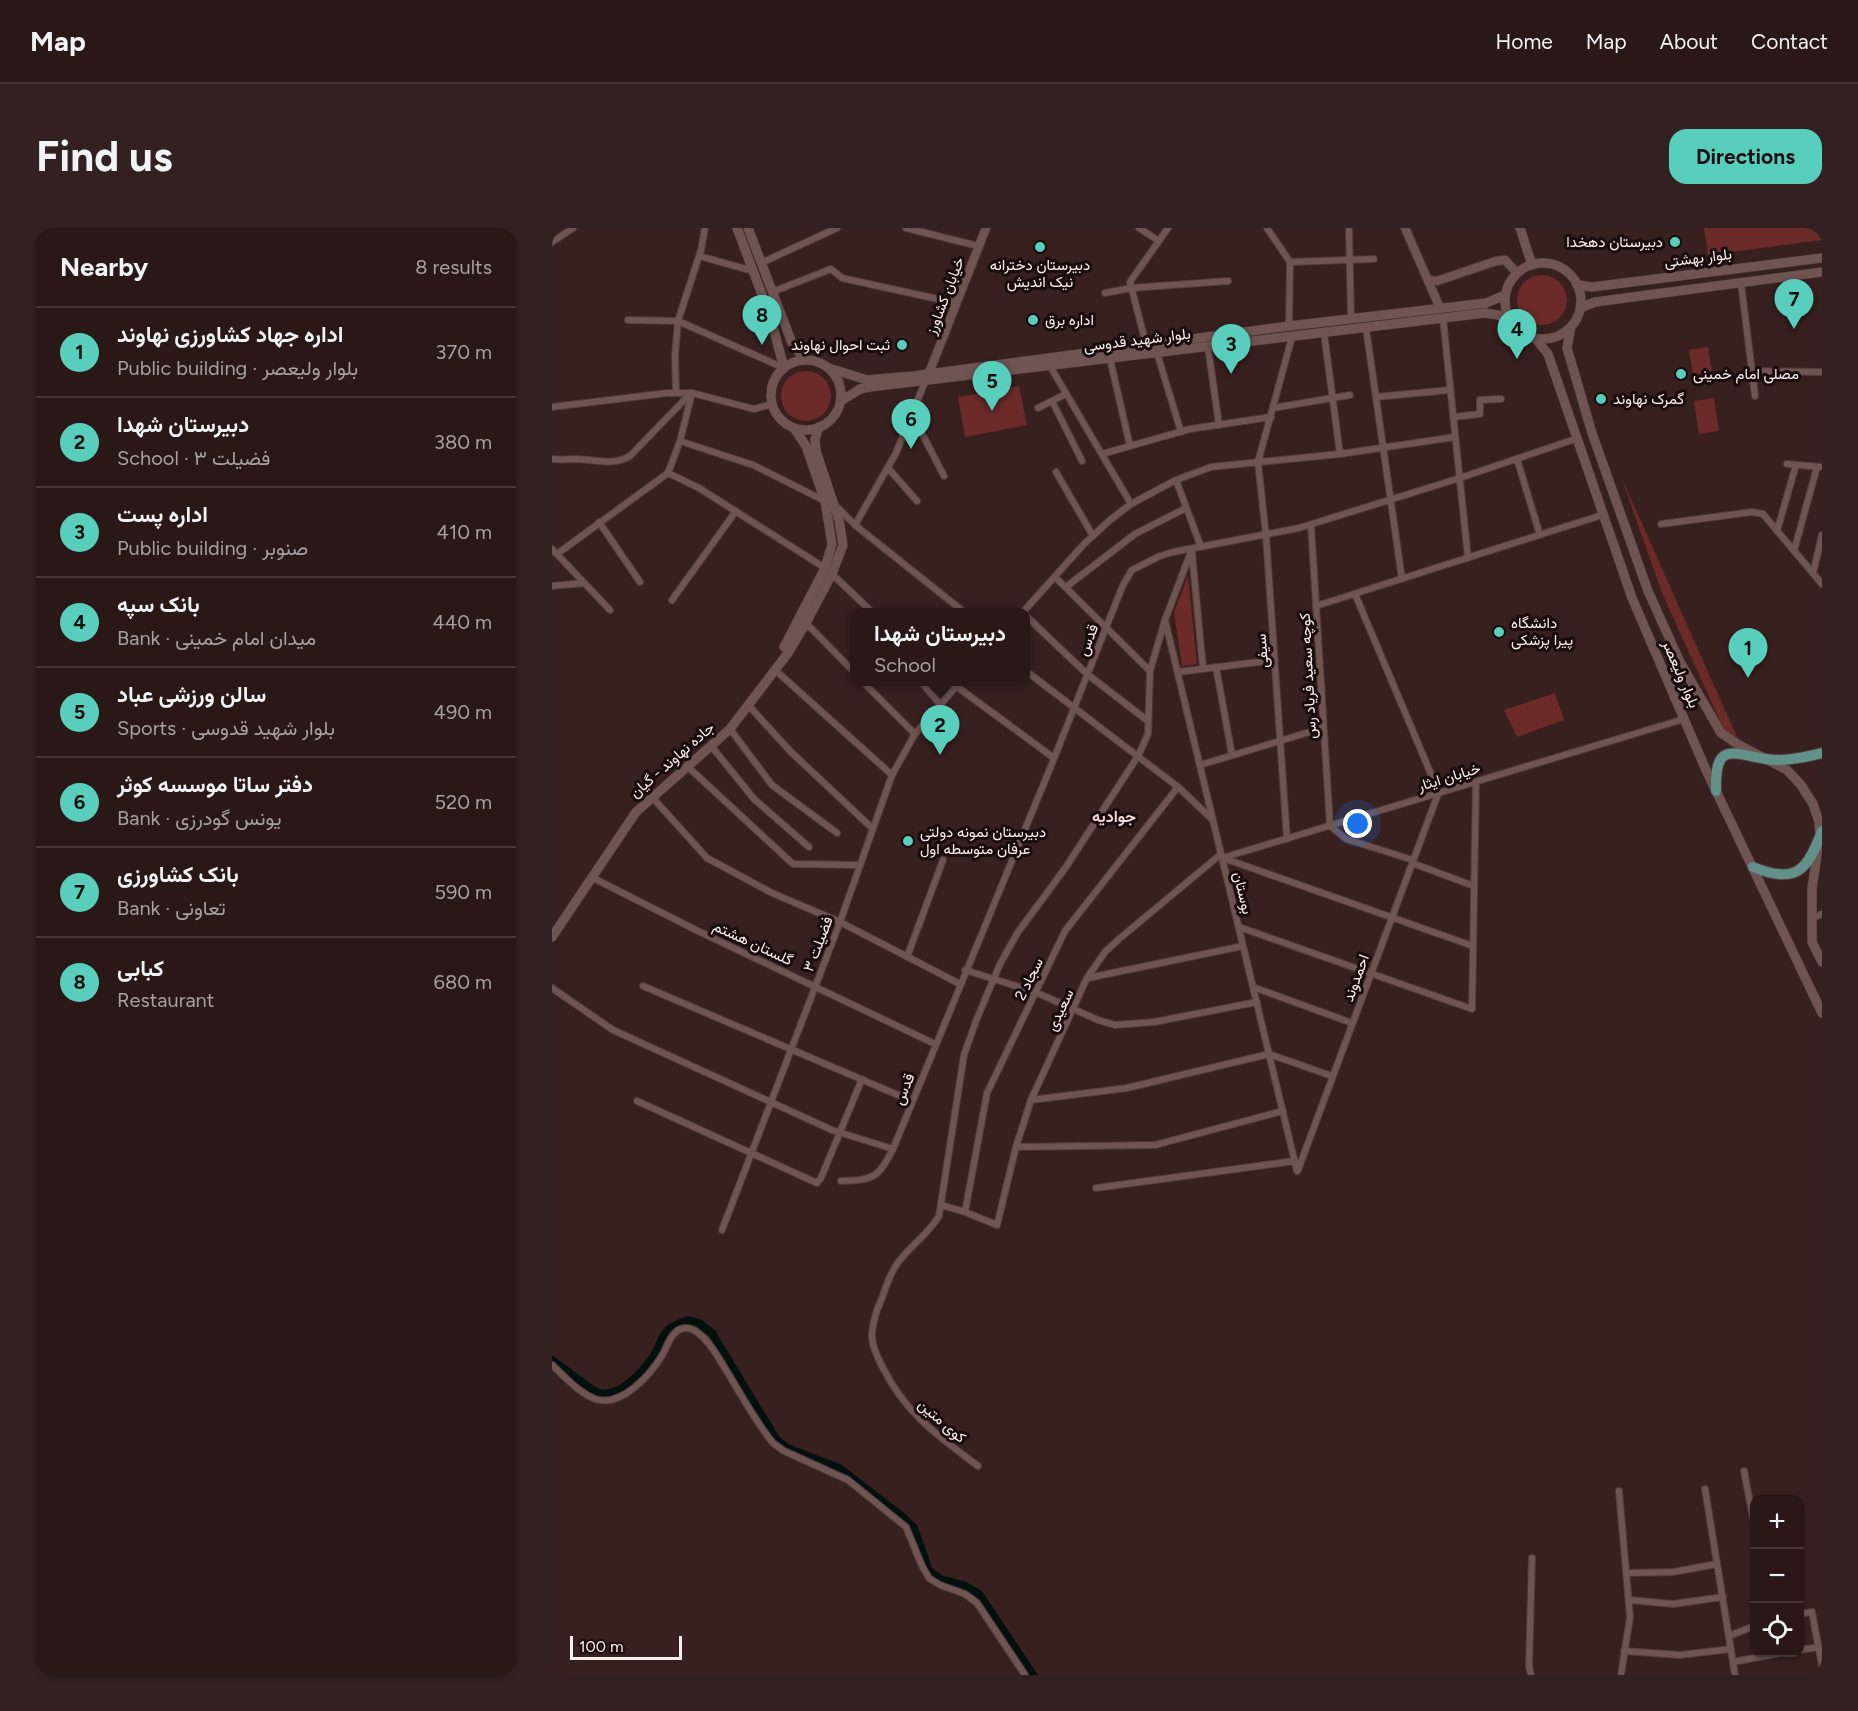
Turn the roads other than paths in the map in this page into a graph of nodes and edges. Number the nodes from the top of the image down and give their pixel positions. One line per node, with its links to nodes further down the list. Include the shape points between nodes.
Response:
1 (573, 228): 15 (street)
2 (705, 228): 17 (street)
3 (736, 228): 24 (main road)
4 (748, 228): 22 (main road)
5 (837, 228): 22 (street)
6 (906, 228): 16 (street)
7 (986, 228): 16 (street, خیابان کشاورز)
8 (1139, 228): 14 (street)
9 (1168, 228): 14 (street)
10 (1267, 228): 21 (street)
11 (1405, 228): 27 (street)
12 (1520, 228): 23 (main road)
13 (1349, 230): 20 (street)
14 (1159, 241): 31 (street, via 1130,282)
15 (552, 242)
16 (978, 246): 35 (street, خیابان کشاورز)
17 (699, 256): 24 (street); 40 (street)
18 (1822, 258): 30 (main road, بلوار بهشتی, via 1592,287)
19 (1374, 259): 20 (street)
20 (1350, 260): 21 (street); 38 (street)
21 (1290, 262): 42 (street)
22 (761, 263): 32 (main road)
23 (1532, 265): 26 (main road); 30 (main road, via 1563,269)
24 (753, 271): 54 (main road)
25 (1822, 272): 29 (main road, بلوار بهشتی)
26 (1517, 273): 27 (street, via 1505,260 1437,281); 34 (main road)
27 (1428, 280): 37 (street)
28 (1228, 281): 31 (street)
29 (1741, 283): 36 (main road, بلوار بهشتی, via 1595,302); 56 (street)
30 (1577, 285): 36 (main road)
31 (1131, 288): 33 (street); 48 (street)
32 (772, 292): 35 (street, via 831,269 842,278); 52 (main road, via 792,343)
33 (1105, 293)
34 (1505, 295): 37 (main road); 41 (main road)
35 (956, 303): 58 (street, خیابان کشاورز)
36 (1580, 308): 43 (main road)
37 (1441, 313): 38 (main road, بلوار شهید قدوسی); 41 (main road, بلوار شهید قدوسی, via 1485,313); 44 (main road, بلوار شهید قدوسی); 59 (street)
38 (1351, 319): 42 (main road, بلوار شهید قدوسی)
39 (628, 320): 40 (street)
40 (678, 321): 54 (street); 60 (street)
41 (1511, 322): 47 (main road)
42 (1289, 326): 48 (main road, بلوار شهید قدوسی)
43 (1570, 327): 47 (main road, via 1554,337); 131 (main road, بلوار ولیعصر, via 1567,348)
44 (1366, 328): 45 (main road, بلوار شهید قدوسی); 65 (street)
45 (1324, 333): 46 (main road, بلوار شهید قدوسی); 66 (street)
46 (1292, 337): 49 (main road, بلوار شهید قدوسی); 73 (street)
47 (1536, 339): 82 (main road, بلوار ولیعصر, via 1548,354)
48 (1146, 344): 58 (main road, بلوار شهید قدوسی)
49 (1208, 347): 50 (main road, بلوار شهید قدوسی); 77 (street)
50 (1157, 353): 51 (main road, بلوار شهید قدوسی); 80 (street)
51 (1110, 359): 53 (main road, بلوار شهید قدوسی); 84 (street)
52 (804, 360): 54 (main road); 55 (main road)
53 (1050, 366): 58 (main road, بلوار شهید قدوسی); 62 (street)
54 (784, 368): 70 (main road, via 772,384)
55 (829, 368): 58 (main road, بلوار شهید قدوسی, via 867,380); 68 (main road, via 841,389)
56 (1751, 371): 57 (street); 64 (street)
57 (1822, 372)
58 (927, 377): 68 (main road, بلوار شهید قدوسی, via 860,389); 74 (street)
59 (1450, 390): 65 (street); 76 (street)
60 (676, 393): 61 (street); 71 (street)
61 (692, 393): 70 (street, via 754,409); 83 (street); 88 (street, via 622,461)
62 (1066, 394): 69 (street); 86 (street)
63 (1350, 395): 66 (street)
64 (1755, 396)
65 (1376, 397): 85 (street)
66 (1332, 398): 73 (street); 87 (street)
67 (1501, 399): 76 (street, via 1480,400 1480,414)
68 (841, 401): 79 (main road, via 832,418)
69 (1052, 401): 72 (street); 90 (street)
70 (772, 404): 78 (main road, via 781,420)
71 (552, 407)
72 (1038, 408)
73 (1273, 408): 75 (street)
74 (912, 414): 95 (street); 98 (street)
75 (1271, 417): 77 (street); 91 (street)
76 (1453, 417): 81 (street)
77 (1219, 425): 80 (street)
78 (794, 428): 79 (main road); 103 (main road, جاده نهاوند - گیان, via 806,446)
79 (819, 428): 103 (main road, جاده نهاوند - گیان, via 815,445)
80 (1180, 432): 84 (street)
81 (1455, 437): 85 (street); 99 (street)
82 (1575, 439): 89 (street, قدس); 107 (main road, بلوار ولیعصر)
83 (680, 441): 97 (street); 103 (street, via 753,465)
84 (1130, 446): 86 (street)
85 (1383, 448): 87 (street); 101 (street)
86 (1102, 454): 104 (street)
87 (1340, 454): 91 (street)
88 (552, 459)
89 (1517, 459): 99 (street, قدس); 114 (street)
90 (1082, 461)
91 (1258, 462): 100 (street, via 1211,467); 116 (street, سیفی)
92 (1787, 464): 93 (street)
93 (1796, 465): 94 (street); 112 (street)
94 (1820, 467): 119 (street)
95 (888, 468): 102 (street); 110 (street)
96 (1056, 472): 115 (street)
97 (668, 473): 106 (street); 108 (street)
98 (944, 476)
99 (1460, 478): 101 (street, قدس); 121 (street)
100 (1176, 480): 104 (street); 105 (street)
101 (1390, 500): 111 (street, قدس); 125 (street)
102 (917, 501)
103 (829, 502): 110 (street); 122 (main road, جاده نهاوند - گیان, via 842,531 843,545)
104 (1131, 504): 115 (street)
105 (1186, 508): 117 (street); 130 (street, via 1136,534)
106 (735, 511): 122 (street); 134 (street)
107 (1602, 515): 114 (street); 133 (main road, بلوار ولیعصر)
108 (599, 522): 120 (street); 126 (street)
109 (1661, 524): 112 (street, via 1752,512 1764,514)
110 (855, 525): 137 (street)
111 (1311, 525): 116 (street, قدس); 135 (street, کوچه سعید فریاد رس)
112 (1777, 531): 119 (street)
113 (1822, 534): 123 (street)
114 (1540, 535): 121 (street)
115 (1093, 536): 124 (street)
116 (1266, 536): 117 (street, قدس); 144 (street, سیفی)
117 (1201, 547): 118 (street, قدس)
118 (1192, 549): 141 (street, کوی متین); 143 (street, قدس, via 1160,556 1132,570); 148 (street)
119 (1794, 551): 123 (street)
120 (554, 552): 127 (street)
121 (1468, 558): 125 (street)
122 (828, 571): 136 (street); 142 (main road, جاده نهاوند - گیان); 147 (main road, جاده نهاوند - گیان)
123 (1813, 573): 128 (street)
124 (1055, 577): 130 (street); 138 (street)
125 (1402, 579): 132 (street)
126 (640, 582)
127 (584, 583): 129 (street); 139 (street)
128 (1822, 584)
129 (552, 586)
130 (1065, 587): 143 (street)
131 (1648, 591): 133 (main road); 171 (main road, بلوار ولیعصر, via 1680,662 1721,733)
132 (1355, 594): 135 (street); 178 (street)
133 (1632, 598): 160 (main road, بلوار ولیعصر)
134 (672, 600)
135 (1316, 606): 162 (street, کوچه سعید فریاد رس)
136 (868, 608)
137 (959, 608)
138 (1027, 608)
139 (610, 610)
140 (1030, 620): 152 (street)
141 (1165, 620): 149 (street, کوی متین); 150 (street, بوستان)
142 (806, 623): 145 (street); 147 (main road, جاده نهاوند - گیان)
143 (1106, 626): 149 (street); 152 (street, قدس)
144 (1275, 660): 146 (street); 165 (street, سیفی)
145 (850, 667)
146 (1216, 667): 148 (street); 168 (street)
147 (774, 669): 158 (main road, جاده نهاوند - گیان); 174 (street)
148 (1203, 669): 150 (street)
149 (1150, 671): 161 (street, کوی متین)
150 (1178, 672): 172 (street, بوستان)
151 (1030, 674): 159 (street)
152 (1087, 675): 159 (street, قدس); 161 (street)
153 (868, 686): 164 (street)
154 (925, 686): 157 (street)
155 (956, 686): 157 (street, فضیلت ۳)
156 (961, 686): 170 (street)
157 (940, 704): 164 (street, فضیلت ۳)
158 (749, 706): 163 (main road, جاده نهاوند - گیان); 182 (street, via 791,752)
159 (1073, 707): 169 (street); 170 (street, قدس)
160 (1684, 719): 175 (street, خیابان ایثار); 177 (main road, بلوار ولیعصر)
161 (1148, 721): 169 (street, کوی متین, via 1148,735)
162 (1323, 728): 165 (street); 181 (street, کوچه سعید فریاد رس)
163 (730, 729): 166 (main road, جاده نهاوند - گیان); 183 (street, via 772,785)
164 (915, 734): 174 (street, فضیلت ۳)
165 (1280, 741): 168 (street); 185 (street, سیفی)
166 (712, 747): 173 (main road, جاده نهاوند - گیان); 186 (street, via 754,798)
167 (1822, 753): 171 (main road)
168 (1232, 755): 172 (street)
169 (1138, 756): 176 (street); 206 (street, کوی متین, via 1066,867 1018,932)
170 (1054, 758): 203 (street, قدس)
171 (1768, 760): 177 (main road, via 1743,753 1724,756 1718,764); 184 (main road, بلوار ولیعصر, via 1787,770 1808,794)
172 (1200, 765): 180 (street, بوستان)
173 (687, 766): 179 (main road, جاده نهاوند - گیان); 190 (street, via 793,864)
174 (892, 774): 182 (street, فضیلت ۳)
175 (1476, 782): 178 (street, خیابان ایثار); 193 (street)
176 (1178, 787): 180 (street); 212 (street, سجاد 2, via 1065,931)
177 (1716, 791): 191 (main road, بلوار ولیعصر)
178 (1438, 793): 181 (street, خیابان ایثار); 189 (street, احمدوند)
179 (652, 797): 192 (main road, جاده نهاوند - گیان, via 626,825); 196 (street, via 706,858 772,893)
180 (1213, 819): 187 (street, بوستان)
181 (1330, 826): 185 (street, خیابان ایثار); 189 (street, via 1346,839)
182 (873, 829): 190 (street, فضیلت ۳)
183 (837, 833)
184 (1821, 833): 191 (main road, via 1806,865 1797,872 1784,875); 194 (main road, بلوار ولیعصر, via 1812,888)
185 (1287, 839): 187 (street, خیابان ایثار)
186 (809, 847)
187 (1222, 856): 195 (street); 197 (street, بوستان); 205 (street, سعیدی, via 1119,939)
188 (943, 860): 201 (street)
189 (1412, 862): 193 (street); 195 (street, احمدوند)
190 (860, 865): 196 (street, فضیلت ۳)
191 (1753, 867): 215 (main road, بلوار ولیعصر)
192 (593, 878): 198 (main road, جاده نهاوند - گیان); 209 (street, گلستان هشتم)
193 (1474, 886): 200 (street)
194 (1817, 916): 202 (main road, بلوار ولیعصر, via 1812,942)
195 (1392, 917): 200 (street); 204 (street, احمدوند)
196 (840, 922): 201 (street); 209 (street, فضیلت ۳)
197 (1239, 927): 199 (street, بوستان); 204 (street)
198 (552, 937)
199 (1243, 946): 205 (street); 210 (street, بوستان)
200 (1473, 946): 204 (street, via 1472,1010)
201 (907, 957): 207 (street)
202 (1822, 962)
203 (965, 970): 206 (street); 207 (street, قدس)
204 (1371, 974): 216 (street, احمدوند)
205 (1088, 978): 214 (street, سعیدی)
206 (994, 979): 212 (street); 235 (street, کوی متین, via 964,1055)
207 (960, 984): 217 (street, قدس)
208 (643, 986): 218 (street)
209 (815, 986): 217 (street, گلستان هشتم); 218 (street, فضیلت ۳)
210 (1253, 987): 213 (street, بوستان); 216 (street)
211 (552, 988): 225 (street, via 613,1030)
212 (1035, 992): 214 (street); 236 (street, سجاد 2, via 987,1093)
213 (1257, 1002): 214 (street, via 1131,1025 1115,1025); 219 (street, بوستان)
214 (1073, 1010): 222 (street, سعیدی)
215 (1822, 1013)
216 (1352, 1023): 220 (street, احمدوند)
217 (935, 1044): 224 (street, قدس)
218 (791, 1049): 221 (street); 225 (street, فضیلت ۳)
219 (1269, 1054): 220 (street); 222 (street, via 1127,1088); 226 (street, بوستان)
220 (1332, 1076): 232 (street, احمدوند)
221 (862, 1079): 224 (street); 227 (street)
222 (1031, 1100): 228 (street, سعیدی)
223 (637, 1101): 230 (street)
224 (912, 1101): 229 (street, قدس)
225 (770, 1103): 227 (street); 230 (street, فضیلت ۳)
226 (1283, 1112): 228 (street, via 1155,1145); 231 (street, بوستان)
227 (841, 1131): 229 (street); 230 (street, via 817,1183)
228 (1016, 1147): 236 (street, سعیدی, via 997,1226)
229 (893, 1149): 233 (street, قدس, via 883,1170 875,1175 861,1181)
230 (751, 1154): 237 (street, فضیلت ۳)
231 (1295, 1161): 232 (street, بوستان); 234 (street)
232 (1297, 1171)
233 (841, 1181)
234 (1096, 1188)
235 (941, 1203): 236 (street); 239 (street, کوی متین, via 932,1229 897,1263 875,1314 872,1335 877,1358 910,1411)
236 (965, 1212)
237 (722, 1230)
238 (552, 1365): 259 (street, via 588,1396 603,1401 615,1398 644,1379 677,1330 698,1332 773,1443 848,1480 906,1527 926,1574 933,1582 977,1603)
239 (978, 1466)
240 (1744, 1471): 243 (street)
241 (1705, 1489): 245 (street)
242 (1619, 1491): 246 (street)
243 (1750, 1499)
244 (1532, 1558): 260 (street)
245 (1718, 1564): 246 (street, via 1672,1572); 247 (street)
246 (1627, 1573): 248 (street)
247 (1723, 1597): 248 (street, via 1673,1604); 251 (street)
248 (1629, 1600): 255 (street)
249 (1804, 1613): 252 (street, via 1812,1612)
250 (1750, 1628): 251 (street)
251 (1729, 1636): 253 (street)
252 (1819, 1647): 254 (street); 258 (street)
253 (1731, 1649): 255 (street, via 1680,1655); 257 (street)
254 (1804, 1649)
255 (1624, 1651): 261 (street)
256 (1762, 1657): 257 (street)
257 (1733, 1662): 262 (street)
258 (1822, 1666)
259 (1025, 1675)
260 (1531, 1675)
261 (1621, 1675)
262 (1735, 1675)

